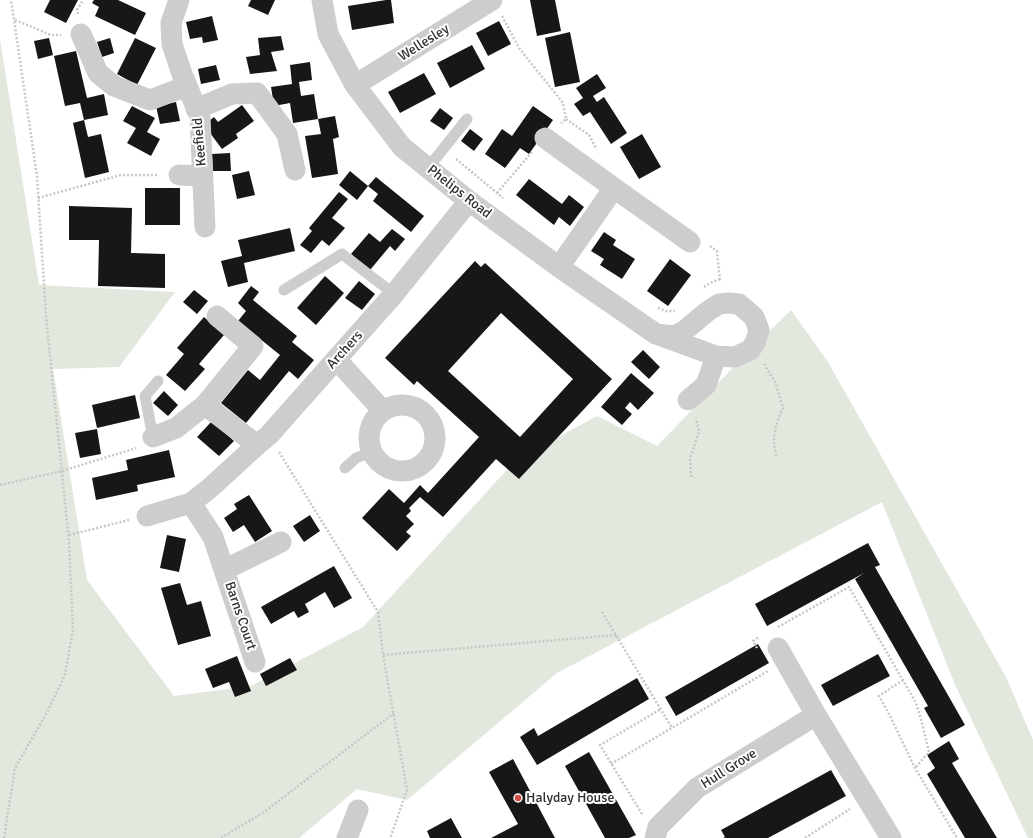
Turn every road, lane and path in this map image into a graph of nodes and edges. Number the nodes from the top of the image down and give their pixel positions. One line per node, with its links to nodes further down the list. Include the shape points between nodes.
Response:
1 (11, 0): 5 (path)
2 (179, 0): 8 (street, Keefield, via 171,23 172,44)
3 (322, 0): 7 (street, Phelips Road, via 328,34)
4 (497, 7): 7 (street, Wellesley); 11 (path, via 519,48 563,103 566,119)
5 (14, 20): 6 (path, via 51,35); 18 (path)
6 (80, 34): 8 (street, via 98,73 114,86 150,100)
7 (355, 85): 12 (street, Phelips Road, via 402,147)
8 (187, 86): 9 (street, Keefield)
9 (196, 108): 13 (street, Keefield, via 232,94 257,93 287,134); 15 (street, Keefield, via 200,117)
10 (467, 119): 12 (lane)
11 (545, 138): 16 (street); 17 (path)
12 (428, 168): 19 (street, Phelips Road)
13 (295, 170)
14 (179, 175): 15 (street, Keefield); 18 (path, via 121,175)
15 (202, 176): 20 (street, Keefield)
16 (614, 188): 21 (street); 22 (street)
17 (497, 193)
18 (38, 198): 40 (path, via 46,316)
19 (470, 201): 22 (street, Phelips Road); 24 (street, Archers)
20 (205, 226)
21 (690, 242): 25 (path, via 700,239 717,251)
22 (559, 267): 27 (street, Phelips Road)
23 (284, 290): 24 (lane, via 342,254)
24 (394, 294): 30 (street, Archers)
25 (719, 304): 27 (street, via 676,336); 28 (street, via 739,304 754,317 759,330)
26 (217, 316): 33 (street, via 254,346)
27 (656, 334): 29 (street)
28 (750, 350): 29 (street, via 735,357); 38 (path, via 766,366 775,382 783,408 774,442)
29 (716, 356): 32 (street, via 706,385)
30 (336, 360): 34 (street); 36 (street, Archers)
31 (158, 382): 35 (lane, via 145,396)
32 (688, 400): 41 (path, via 699,430 690,460)
33 (205, 405): 35 (street, via 176,428); 36 (street)
34 (383, 411): 37 (street, via 370,429 368,440); 37 (street, via 403,405 423,412 434,430 436,440 433,451 420,467 398,472 386,468)
35 (153, 437): 40 (path, via 153,443)
36 (263, 440): 43 (street); 52 (path, via 378,612)
37 (371, 452): 39 (lane, via 356,458)
38 (776, 458)
39 (345, 468)
40 (62, 471): 42 (path); 45 (path)
41 (691, 477)
42 (0, 485)
43 (191, 503): 44 (street); 47 (street, Barns Court, via 214,537)
44 (147, 516): 45 (path)
45 (69, 535): 65 (path, via 73,629 65,675 15,768)
46 (281, 542): 47 (street, Barns Court)
47 (224, 570): 53 (street, Barns Court)
48 (602, 612): 49 (path)
49 (616, 635): 52 (path); 55 (path)
50 (760, 637): 51 (path, via 753,641)
51 (774, 647): 54 (path, via 849,587); 57 (street); 58 (path)
52 (383, 655): 56 (path)
53 (255, 662)
54 (903, 680): 60 (path, via 916,703 929,752); 60 (path, via 878,696)
55 (661, 709): 58 (path); 59 (path, via 600,745)
56 (394, 714): 63 (path, via 407,790); 66 (path, via 264,812)
57 (816, 715): 61 (street); 64 (street, Hull Grove, via 697,788 658,827)
58 (672, 728): 59 (path)
59 (611, 764): 64 (path)
60 (915, 768): 70 (path)
61 (867, 798): 68 (path); 69 (street)
62 (358, 810): 67 (street)
63 (391, 837)
64 (656, 837)
65 (4, 838)
66 (221, 838)
67 (347, 838)
68 (805, 838)
69 (891, 838)
70 (957, 838)

